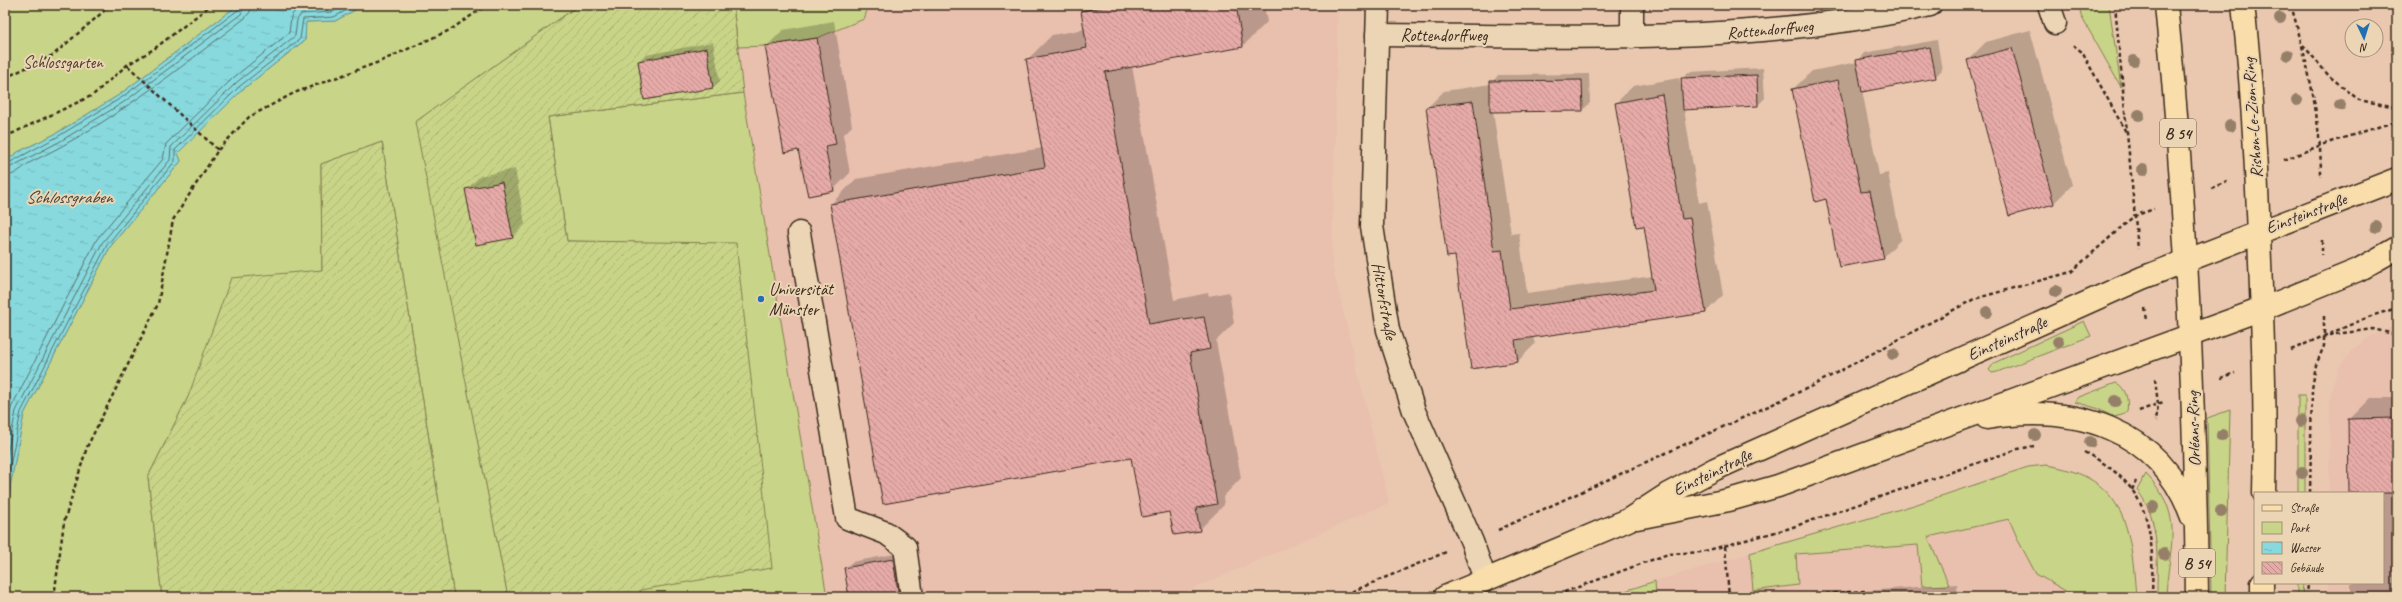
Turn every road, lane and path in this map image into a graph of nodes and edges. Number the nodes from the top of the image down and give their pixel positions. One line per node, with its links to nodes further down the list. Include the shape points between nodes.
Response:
1 (111, 5): 16 (path, via 53,55)
2 (211, 5): 15 (path, via 154,49)
3 (487, 5): 21 (path, via 450,30 379,62 294,93 249,118)
4 (1378, 5): 12 (street, Hittorfstraße)
5 (1632, 5): 13 (street)
6 (1930, 5): 13 (street, Rottendorffweg, via 1878,17 1776,30)
7 (2115, 5): 20 (path)
8 (2166, 5): 26 (main road, B 54)
9 (2243, 5): 23 (main road, Rishon-Le-Zion-Ring)
10 (2291, 5): 14 (path)
11 (2052, 14): 20 (path, via 2062,35 2082,52)
12 (1377, 35): 13 (street, Rottendorffweg); 39 (street, Hittorfstraße, via 1372,226 1388,330 1414,411)
13 (1632, 37)
14 (2302, 43): 17 (path, via 2329,76 2359,100); 18 (path, via 2314,94 2321,145)
15 (127, 65): 19 (path, via 93,94); 21 (path)
16 (5, 78)
17 (2397, 107)
18 (2397, 121)
19 (5, 136)
20 (2128, 137): 39 (path, via 2134,216 2071,272 1974,299 1810,387)
21 (218, 150): 44 (path, via 173,220 158,304 86,447 64,522)
22 (2397, 178): 23 (main road, Einsteinstraße)
23 (2259, 232): 26 (main road, Einsteinstraße); 28 (main road)
24 (799, 234): 45 (street, via 847,518 886,533 905,547)
25 (2397, 248): 28 (main road, Einsteinstraße, via 2358,270)
26 (2186, 260): 30 (main road, Orléans-Ring / B 54); 37 (main road, Einsteinstraße, via 1715,469 1668,494)
27 (2397, 308): 31 (path)
28 (2262, 309): 30 (main road, Einsteinstraße); 35 (main road)
29 (2397, 335): 31 (path, via 2373,329)
30 (2190, 336): 32 (main road, Einsteinstraße); 38 (main road, Orléans-Ring / B 54)
31 (2325, 336): 36 (path, via 2312,389)
32 (1942, 426): 37 (main road, Einsteinstraße, via 1778,486 1678,512); 38 (main road, via 2002,416 2030,415 2059,416 2104,425 2120,431 2148,450 2175,481 2186,501)
33 (2038, 445): 40 (path, via 2018,449 1787,529)
34 (2078, 451): 52 (path, via 2111,468 2132,490 2145,512 2152,538)
35 (2264, 492)
36 (2310, 492)
37 (1628, 520): 41 (main road, Einsteinstraße)
38 (2196, 529): 53 (main road, Orléans-Ring / B 54)
39 (1472, 542): 41 (street, Hittorfstraße); 46 (path)
40 (1725, 546): 48 (path, via 1702,552 1668,554); 49 (path)
41 (1485, 579): 47 (main road, Einsteinstraße)
42 (2262, 584): 54 (main road)
43 (2308, 584): 55 (path)
44 (54, 597)
45 (912, 597)
46 (1339, 597)
47 (1445, 597)
48 (1551, 597)
49 (1729, 597)
50 (1784, 597): 51 (path, via 1865,591)
51 (1866, 597)
52 (2152, 597)
53 (2197, 597)
54 (2262, 597)
55 (2307, 597)

